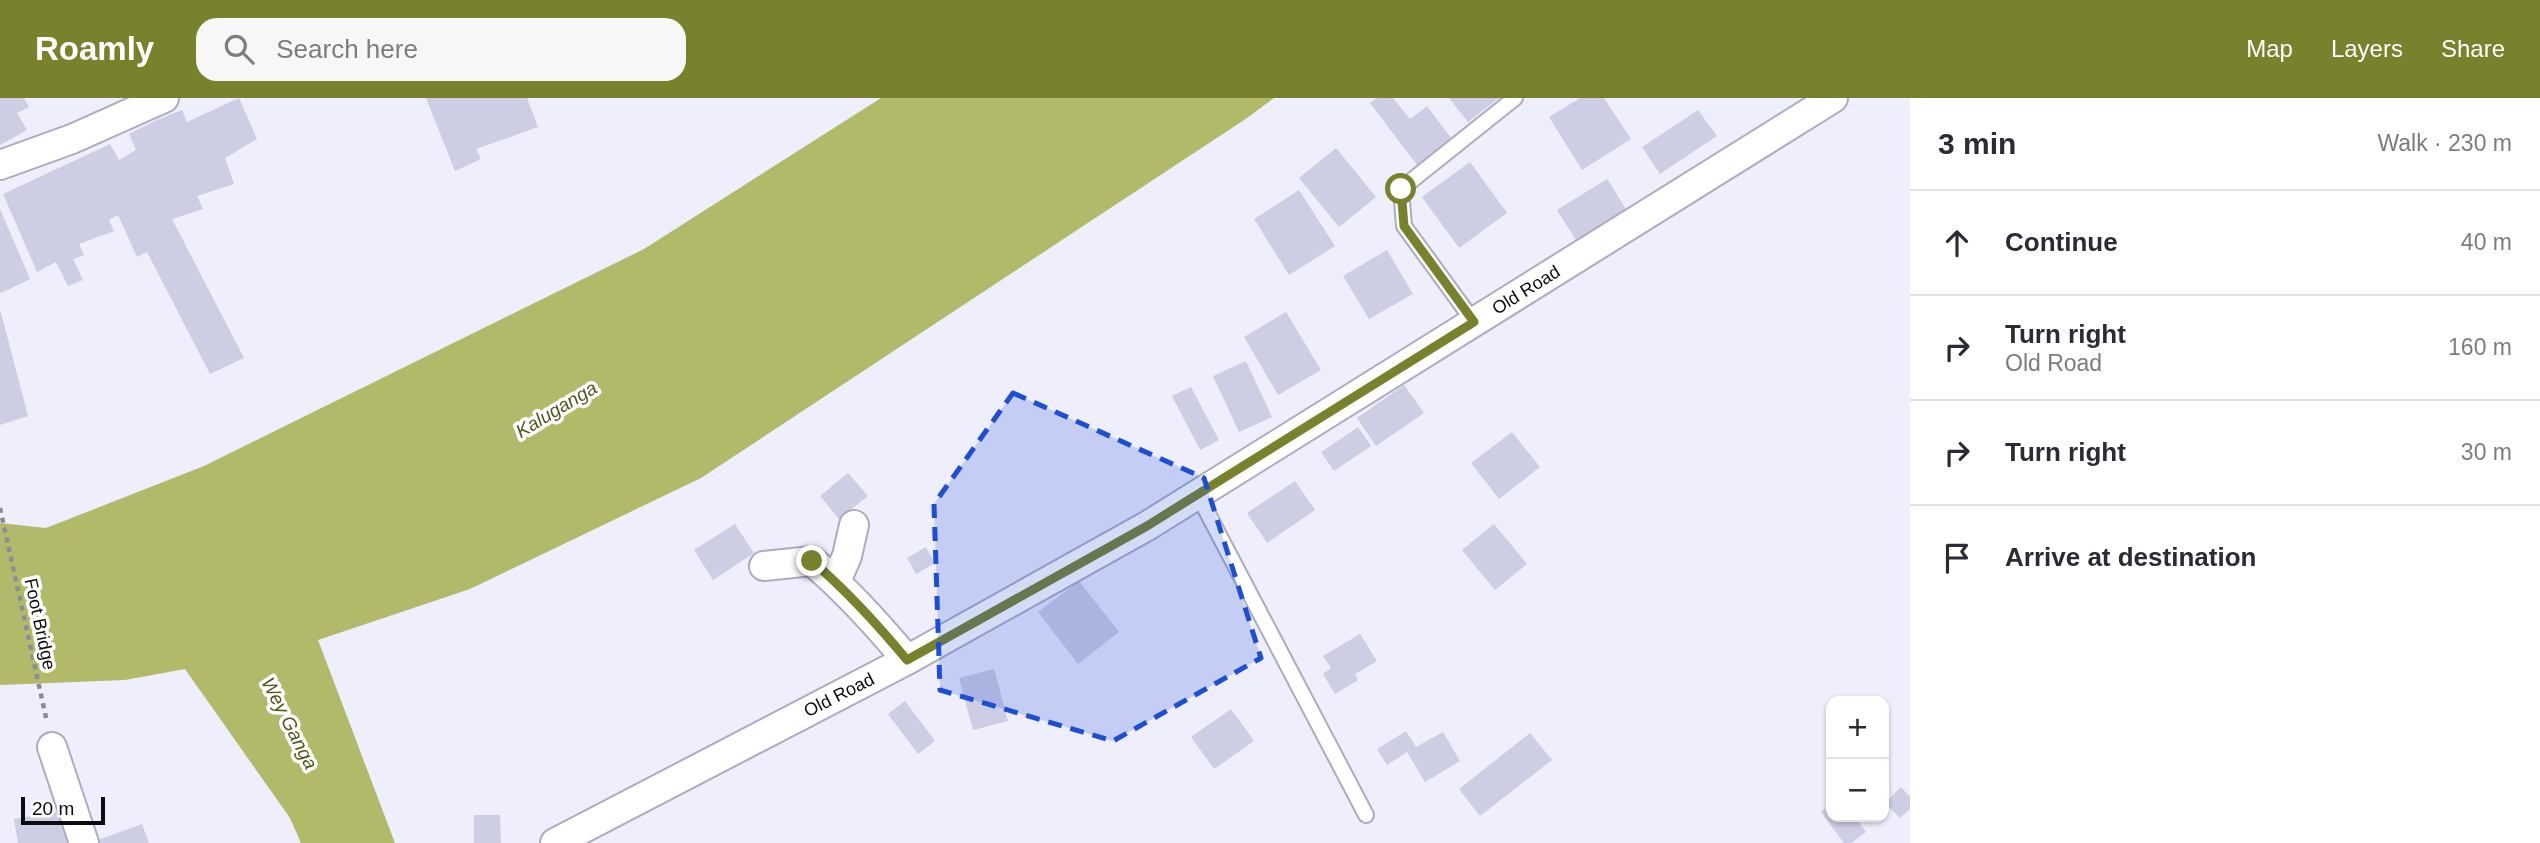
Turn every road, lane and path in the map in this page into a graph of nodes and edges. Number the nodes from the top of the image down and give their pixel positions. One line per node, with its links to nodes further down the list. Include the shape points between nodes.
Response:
1 (164, 98): 4 (street)
2 (1515, 98): 5 (lane, via 1401,189 1404,226)
3 (1833, 98): 5 (street, Old Road)
4 (0, 165)
5 (1474, 322): 6 (street, Old Road)
6 (1198, 495): 11 (street, Old Road); 13 (lane)
7 (0, 508): 12 (path, Foot Bridge)
8 (854, 526): 10 (street)
9 (764, 566): 10 (street, via 812,561)
10 (836, 582): 11 (street)
11 (907, 660): 15 (street, Old Road)
12 (52, 747): 14 (street)
13 (1366, 815)
14 (84, 843)
15 (555, 843)

